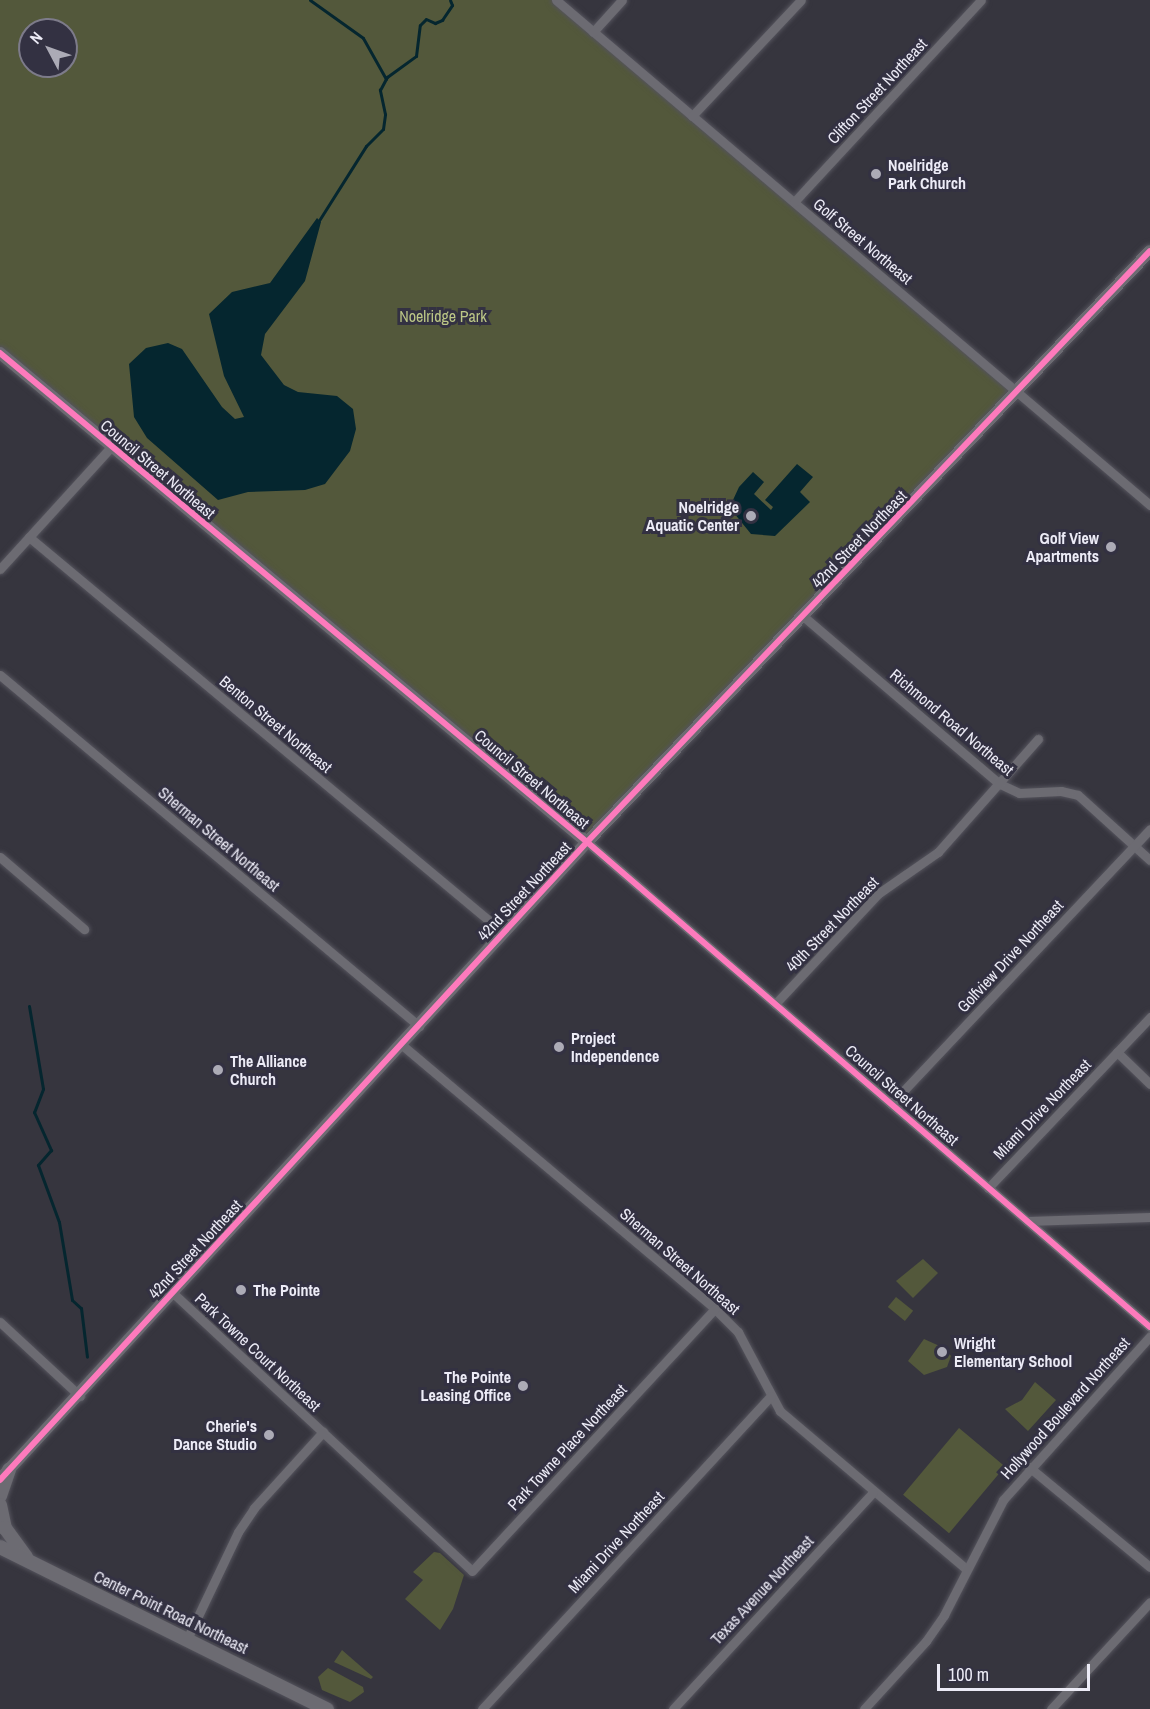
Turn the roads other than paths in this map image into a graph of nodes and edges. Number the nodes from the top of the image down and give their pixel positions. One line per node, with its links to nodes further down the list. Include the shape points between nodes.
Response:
1 (556, 0): 5 (street, Golf Street Northeast)
2 (622, 0): 5 (street)
3 (801, 0): 6 (street)
4 (981, 0): 7 (street, Clifton Street Northeast)
5 (593, 32): 6 (street, Golf Street Northeast)
6 (692, 116): 7 (street, Golf Street Northeast)
7 (794, 202): 10 (street, Golf Street Northeast)
8 (1150, 251): 10 (street, 42nd Street Northeast)
9 (0, 353): 11 (street, Council Street Northeast)
10 (1017, 392): 12 (street, Golf Street Northeast); 15 (street, 42nd Street Northeast)
11 (111, 447): 13 (street); 20 (street, Council Street Northeast)
12 (1150, 504)
13 (29, 537): 14 (street); 25 (street, Benton Street Northeast)
14 (0, 569)
15 (803, 616): 18 (street, Richmond Road Northeast); 20 (street, 42nd Street Northeast)
16 (0, 675): 28 (street, Sherman Street Northeast)
17 (1038, 738): 18 (street, 40th Street Northeast)
18 (999, 783): 21 (street, Richmond Road Northeast, via 1019,793 1061,791 1078,795); 26 (street, 40th Street Northeast, via 938,852 879,893)
19 (1150, 829): 21 (street, Golfview Drive Northeast)
20 (587, 842): 25 (street, 42nd Street Northeast); 26 (street, Council Street Northeast)
21 (1135, 845): 23 (street, Richmond Road Northeast); 32 (street, Golfview Drive Northeast)
22 (0, 857): 24 (street)
23 (1150, 860)
24 (84, 929)
25 (504, 933): 28 (street, 42nd Street Northeast)
26 (775, 1004): 32 (street, Council Street Northeast)
27 (1150, 1017): 30 (street, Miami Drive Northeast)
28 (419, 1026): 29 (street, 42nd Street Northeast)
29 (402, 1045): 36 (street, 42nd Street Northeast); 37 (street, Sherman Street Northeast)
30 (1117, 1052): 31 (street); 33 (street, Miami Drive Northeast)
31 (1150, 1084)
32 (891, 1104): 33 (street, Council Street Northeast)
33 (988, 1188): 35 (street, Council Street Northeast)
34 (1150, 1217): 35 (street)
35 (1027, 1221): 39 (street, Council Street Northeast)
36 (173, 1293): 41 (street, 42nd Street Northeast); 43 (street, Park Towne Court Northeast)
37 (715, 1308): 42 (street, Sherman Street Northeast, via 738,1332); 49 (street, Park Towne Place Northeast, via 472,1571)
38 (0, 1322): 41 (street)
39 (1150, 1327)
40 (1150, 1336): 44 (street, Hollywood Boulevard Northeast)
41 (80, 1396): 45 (street, 42nd Street Northeast)
42 (771, 1396): 46 (street, Sherman Street Northeast, via 780,1411); 57 (street, Miami Drive Northeast)
43 (322, 1432): 49 (street, Park Towne Court Northeast); 55 (street, Park Towne Court Northeast, via 254,1508 238,1532)
44 (1029, 1467): 52 (street); 53 (street, Hollywood Boulevard Northeast, via 1002,1500)
45 (4, 1475): 47 (main road)
46 (873, 1492): 53 (street, Sherman Street Northeast); 58 (street, Texas Avenue Northeast)
47 (0, 1496)
48 (0, 1505): 51 (main road, via 10,1537)
49 (437, 1540)
50 (0, 1547): 51 (main road, Center Point Road Northeast)
51 (29, 1561): 55 (main road, Center Point Road Northeast)
52 (1150, 1567)
53 (966, 1569): 59 (street, Hollywood Boulevard Northeast, via 926,1641)
54 (1150, 1602): 60 (street)
55 (188, 1637): 56 (main road, Center Point Road Northeast)
56 (327, 1709)
57 (482, 1709)
58 (674, 1709)
59 (864, 1709)
60 (1051, 1709)

